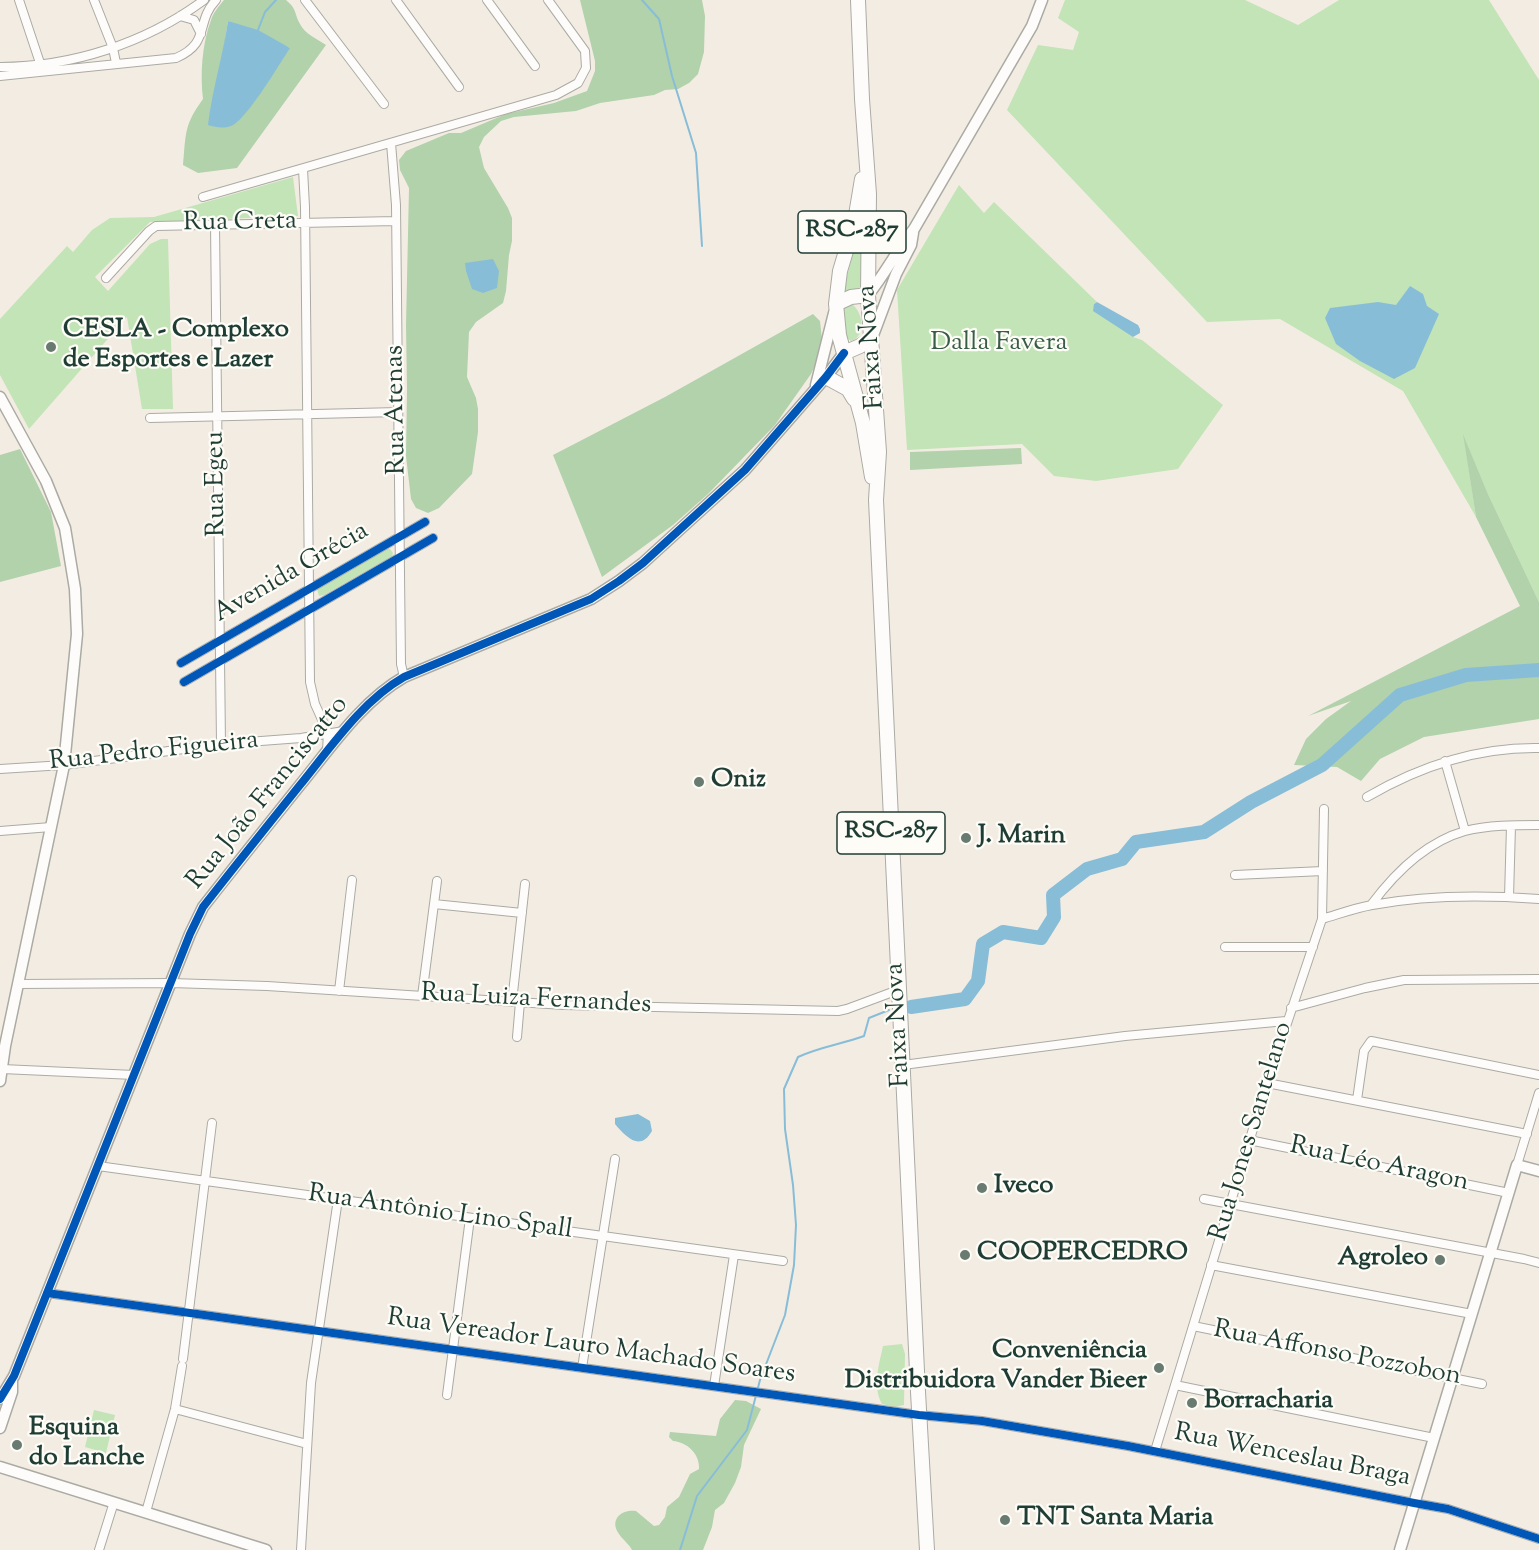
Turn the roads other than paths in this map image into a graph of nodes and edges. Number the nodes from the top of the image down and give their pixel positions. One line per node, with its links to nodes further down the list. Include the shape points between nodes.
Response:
1 (19, 0): 16 (street)
2 (94, 0): 15 (street)
3 (204, 0): 12 (street)
4 (216, 0): 14 (street)
5 (396, 0): 21 (street)
6 (487, 0): 18 (street)
7 (548, 0): 23 (street, via 585,51 586,68 578,83 556,95)
8 (858, 0): 24 (highway, Faixa Nova / RSC-287)
9 (1042, 0): 13 (street)
10 (1049, 0): 13 (street)
11 (310, 2): 22 (street)
12 (180, 16): 14 (street, via 194,20); 15 (street)
13 (1035, 20): 30 (street)
14 (201, 34): 17 (street, via 189,52 176,58)
15 (113, 48): 16 (street, via 81,58); 17 (street)
16 (40, 63): 19 (street)
17 (116, 63): 20 (street)
18 (535, 66)
19 (0, 67)
20 (0, 76)
21 (459, 87)
22 (384, 104)
23 (392, 143): 25 (street); 27 (street, Rua Atenas)
24 (866, 159): 31 (highway, Faixa Nova / RSC-287); 35 (highway, Faixa Nova / RSC-287)
25 (303, 168): 26 (street); 28 (street)
26 (203, 197)
27 (396, 221): 28 (street, Rua Creta); 42 (street, Rua Atenas)
28 (306, 223): 29 (street, Rua Creta); 43 (street)
29 (215, 225): 33 (street, Rua Creta, via 156,226); 44 (street, Rua Egeu)
30 (914, 229): 32 (street); 36 (street)
31 (868, 232): 32 (highway, via 879,242); 34 (highway, Faixa Nova / RSC-287)
32 (900, 246): 34 (street)
33 (106, 278)
34 (868, 295): 35 (highway); 36 (highway, Faixa Nova / RSC-287)
35 (836, 304): 37 (highway, Faixa Nova / RSC-287); 39 (street, Rua João Franciscatto)
36 (872, 339): 37 (highway); 46 (highway, Faixa Nova / RSC-287, via 879,452)
37 (844, 353): 38 (street, Rua João Franciscatto); 41 (highway, Faixa Nova / RSC-287)
38 (825, 377): 39 (street, Rua João Franciscatto); 41 (highway, via 848,389)
39 (815, 388): 56 (street, Rua João Franciscatto, via 745,470 619,582 591,599)
40 (0, 397): 64 (street, via 46,481 65,528 75,589 77,634)
41 (857, 403): 46 (highway, Faixa Nova / RSC-287)
42 (398, 412): 43 (street); 48 (street, Rua Atenas)
43 (307, 414): 44 (street); 51 (street)
44 (217, 417): 45 (street); 53 (street, Rua Egeu)
45 (150, 418)
46 (876, 500): 89 (highway, Faixa Nova / RSC-287)
47 (425, 522): 48 (street, Avenida Grécia)
48 (399, 537): 50 (street, Rua Atenas); 51 (street, Avenida Grécia)
49 (433, 538): 50 (street, Avenida Grécia)
50 (399, 557): 52 (street, Avenida Grécia); 56 (street, Rua Atenas, via 400,664)
51 (309, 588): 52 (street); 53 (street, Avenida Grécia)
52 (309, 609): 54 (street, Avenida Grécia); 59 (street, via 311,693)
53 (220, 640): 54 (street, Rua Egeu); 55 (street, Avenida Grécia)
54 (220, 660): 57 (street, Avenida Grécia); 60 (street, Rua Egeu)
55 (181, 663)
56 (404, 677): 58 (street, Rua João Franciscatto, via 390,685)
57 (184, 682)
58 (344, 731): 59 (street, Rua Pedro Figueira); 62 (street, Rua João Franciscatto)
59 (328, 733): 60 (street, Rua Pedro Figueira); 62 (street)
60 (221, 744): 64 (street, Rua Pedro Figueira)
61 (1539, 748): 63 (street, via 1485,752)
62 (327, 751): 87 (street, Rua João Franciscatto, via 203,907)
63 (1445, 761): 66 (street, via 1400,779); 72 (street)
64 (64, 765): 65 (street, Rua Pedro Figueira); 69 (street)
65 (0, 769)
66 (1367, 798)
67 (1324, 809): 73 (street, Rua Jones Santelano)
68 (1539, 825): 70 (street)
69 (51, 826): 71 (street); 88 (street)
70 (1511, 826): 72 (street); 78 (street)
71 (0, 831)
72 (1465, 831): 81 (street, via 1416,858)
73 (1323, 871): 74 (street); 83 (street, Rua Jones Santelano)
74 (1235, 875)
75 (352, 880): 90 (street)
76 (437, 881): 80 (street)
77 (525, 884): 82 (street)
78 (1509, 897): 79 (street); 81 (street)
79 (1539, 899)
80 (434, 904): 82 (street); 91 (street)
81 (1371, 905): 83 (street)
82 (522, 913): 92 (street)
83 (1322, 919): 85 (street, Rua Jones Santelano)
84 (1225, 947): 85 (street)
85 (1313, 947): 93 (street, Rua Jones Santelano)
86 (1539, 979): 93 (street, via 1404,980)
87 (171, 983): 88 (street, Rua Luiza Fernandes); 90 (street, Rua Luiza Fernandes); 98 (street, Rua João Franciscatto)
88 (18, 984): 96 (street)
89 (898, 990): 92 (street, Rua Luiza Fernandes, via 838,1011); 97 (highway, Faixa Nova / RSC-287)
90 (339, 991): 91 (street, Rua Luiza Fernandes)
91 (423, 996): 92 (street, Rua Luiza Fernandes)
92 (516, 1002): 95 (street)
93 (1291, 1008): 94 (street, Rua Jones Santelano)
94 (1286, 1021): 97 (street, via 1125,1036); 101 (street, Rua Jones Santelano)
95 (517, 1037)
96 (3, 1046): 99 (street)
97 (903, 1065): 139 (highway, Faixa Nova / RSC-287)
98 (134, 1074): 99 (street); 110 (street, Rua João Franciscatto)
99 (1, 1075)
100 (1539, 1075): 103 (street, via 1371,1041 1364,1051)
101 (1267, 1083): 103 (street); 107 (street, Rua Jones Santelano)
102 (1539, 1093): 104 (street)
103 (1357, 1100): 106 (street)
104 (1537, 1105): 106 (street)
105 (212, 1124): 112 (street)
106 (1527, 1134): 109 (street)
107 (1249, 1140): 113 (street, Rua Léo Aragon); 116 (street, Rua Jones Santelano)
108 (615, 1160): 118 (street)
109 (1517, 1165): 111 (street); 113 (street)
110 (98, 1166): 112 (street, Rua Antônio Lino Spall); 124 (street, Rua João Franciscatto)
111 (1539, 1171)
112 (205, 1181): 114 (street, Rua Antônio Lino Spall); 125 (street)
113 (1509, 1192): 119 (street)
114 (338, 1199): 117 (street, Rua Antônio Lino Spall); 128 (street)
115 (1204, 1199): 116 (street)
116 (1230, 1204): 119 (street); 123 (street, Rua Jones Santelano)
117 (470, 1218): 118 (street, Rua Antônio Lino Spall); 129 (street)
118 (603, 1236): 120 (street, Rua Antônio Lino Spall); 130 (street)
119 (1490, 1253): 122 (street); 126 (street)
120 (734, 1255): 121 (street, Rua Antônio Lino Spall); 135 (street)
121 (783, 1262)
122 (1539, 1263)
123 (1211, 1265): 126 (street); 127 (street, Rua Jones Santelano)
124 (47, 1293): 125 (street, Rua Vereador Lauro Machado Soares); 132 (street, Rua João Franciscatto)
125 (189, 1313): 128 (street, Rua Vereador Lauro Machado Soares); 138 (street)
126 (1472, 1314): 131 (street)
127 (1193, 1326): 131 (street, Rua Affonso Pozzobon); 134 (street, Rua Jones Santelano)
128 (319, 1331): 129 (street, Rua Vereador Lauro Machado Soares); 142 (street)
129 (453, 1350): 130 (street, Rua Vereador Lauro Machado Soares); 136 (street)
130 (582, 1368): 135 (street, Rua Vereador Lauro Machado Soares)
131 (1452, 1378): 133 (street, Rua Affonso Pozzobon); 141 (street)
132 (12, 1381): 137 (street, Rua João Franciscatto); 140 (street, Rua João Franciscatto)
133 (1482, 1384)
134 (1175, 1385): 141 (street); 144 (street, Rua Jones Santelano)
135 (714, 1386): 139 (street, Rua Vereador Lauro Machado Soares)
136 (447, 1395)
137 (0, 1399)
138 (175, 1409): 142 (street); 148 (street)
139 (919, 1415): 143 (street, Rua Vereador Lauro Machado Soares, via 982,1421); 153 (highway, Faixa Nova / RSC-287)
140 (0, 1428)
141 (1434, 1438): 147 (street)
142 (308, 1444): 152 (street)
143 (1128, 1446): 144 (street, Rua Wenceslau Braga)
144 (1155, 1451): 147 (street, Rua Wenceslau Braga)
145 (0, 1467): 146 (street)
146 (114, 1502): 148 (street); 150 (street)
147 (1414, 1503): 149 (street, Rua Wenceslau Braga, via 1448,1509); 154 (street)
148 (146, 1512): 151 (street)
149 (1539, 1539)
150 (99, 1550)
151 (266, 1550)
152 (301, 1550)
153 (927, 1550)
154 (1400, 1550)

